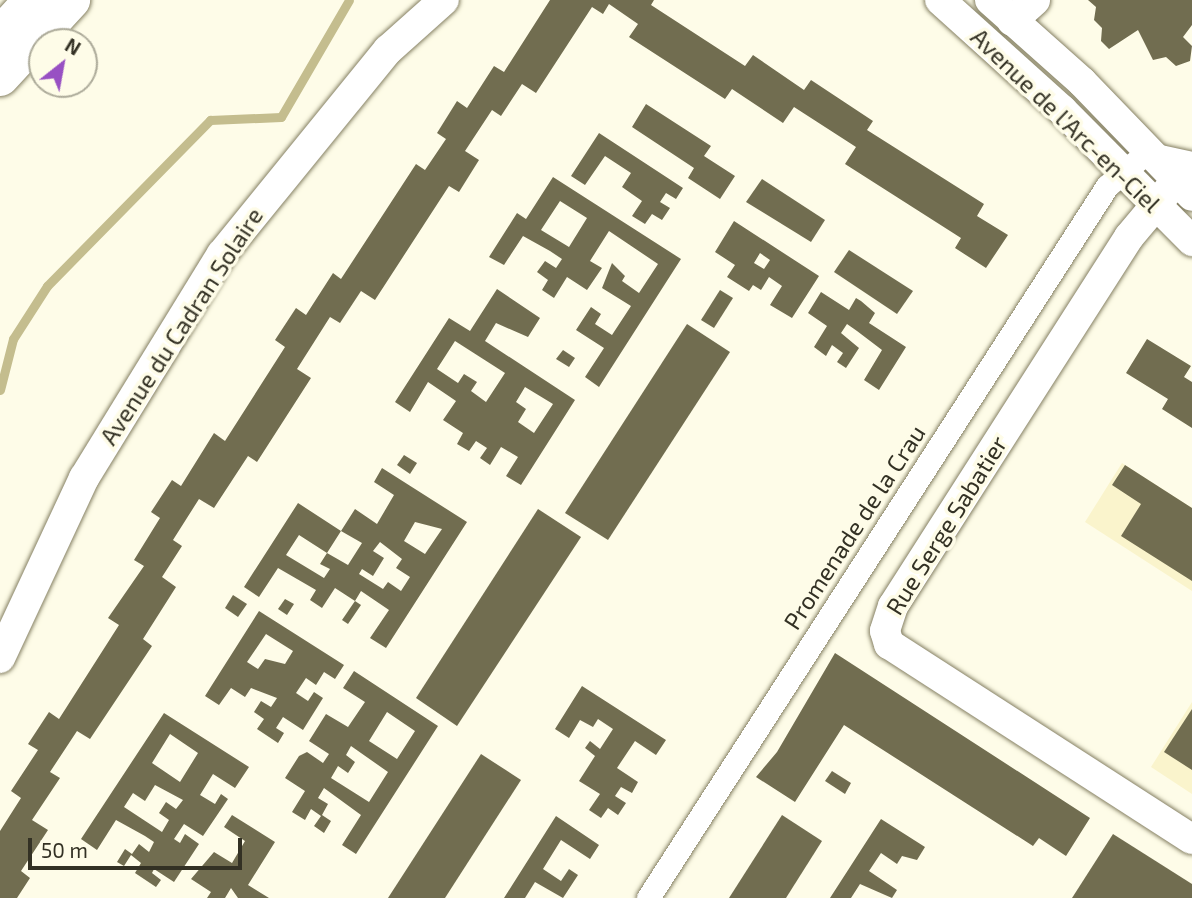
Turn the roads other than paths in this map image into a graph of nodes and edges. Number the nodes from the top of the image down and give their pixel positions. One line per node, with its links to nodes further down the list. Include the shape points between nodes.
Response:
1 (33, 0): 8 (main road)
2 (71, 0): 9 (main road)
3 (444, 0): 15 (street, Avenue du Cadran Solaire, via 388,50 222,254 84,478)
4 (940, 0): 11 (street, Avenue de l'Arc-en-Ciel, via 1062,110)
5 (989, 0): 7 (street, Avenue de l'Arc-en-Ciel)
6 (1035, 0): 7 (street)
7 (1012, 21): 10 (street, Avenue de l'Arc-en-Ciel, via 1082,82)
8 (0, 36)
9 (0, 77)
10 (1146, 153): 11 (street, Promenade de la Crau); 12 (street, Avenue de l'Arc-en-Ciel)
11 (1115, 180): 13 (street, Avenue de l'Arc-en-Ciel); 17 (street, Promenade de la Crau)
12 (1187, 180): 13 (street, Rue Serge Sabatier)
13 (1154, 203): 14 (street, Avenue de l'Arc-en-Ciel); 16 (street, Rue Serge Sabatier, via 893,606 885,631 889,644)
14 (1192, 240)
15 (0, 658)
16 (1192, 839)
17 (648, 898)

